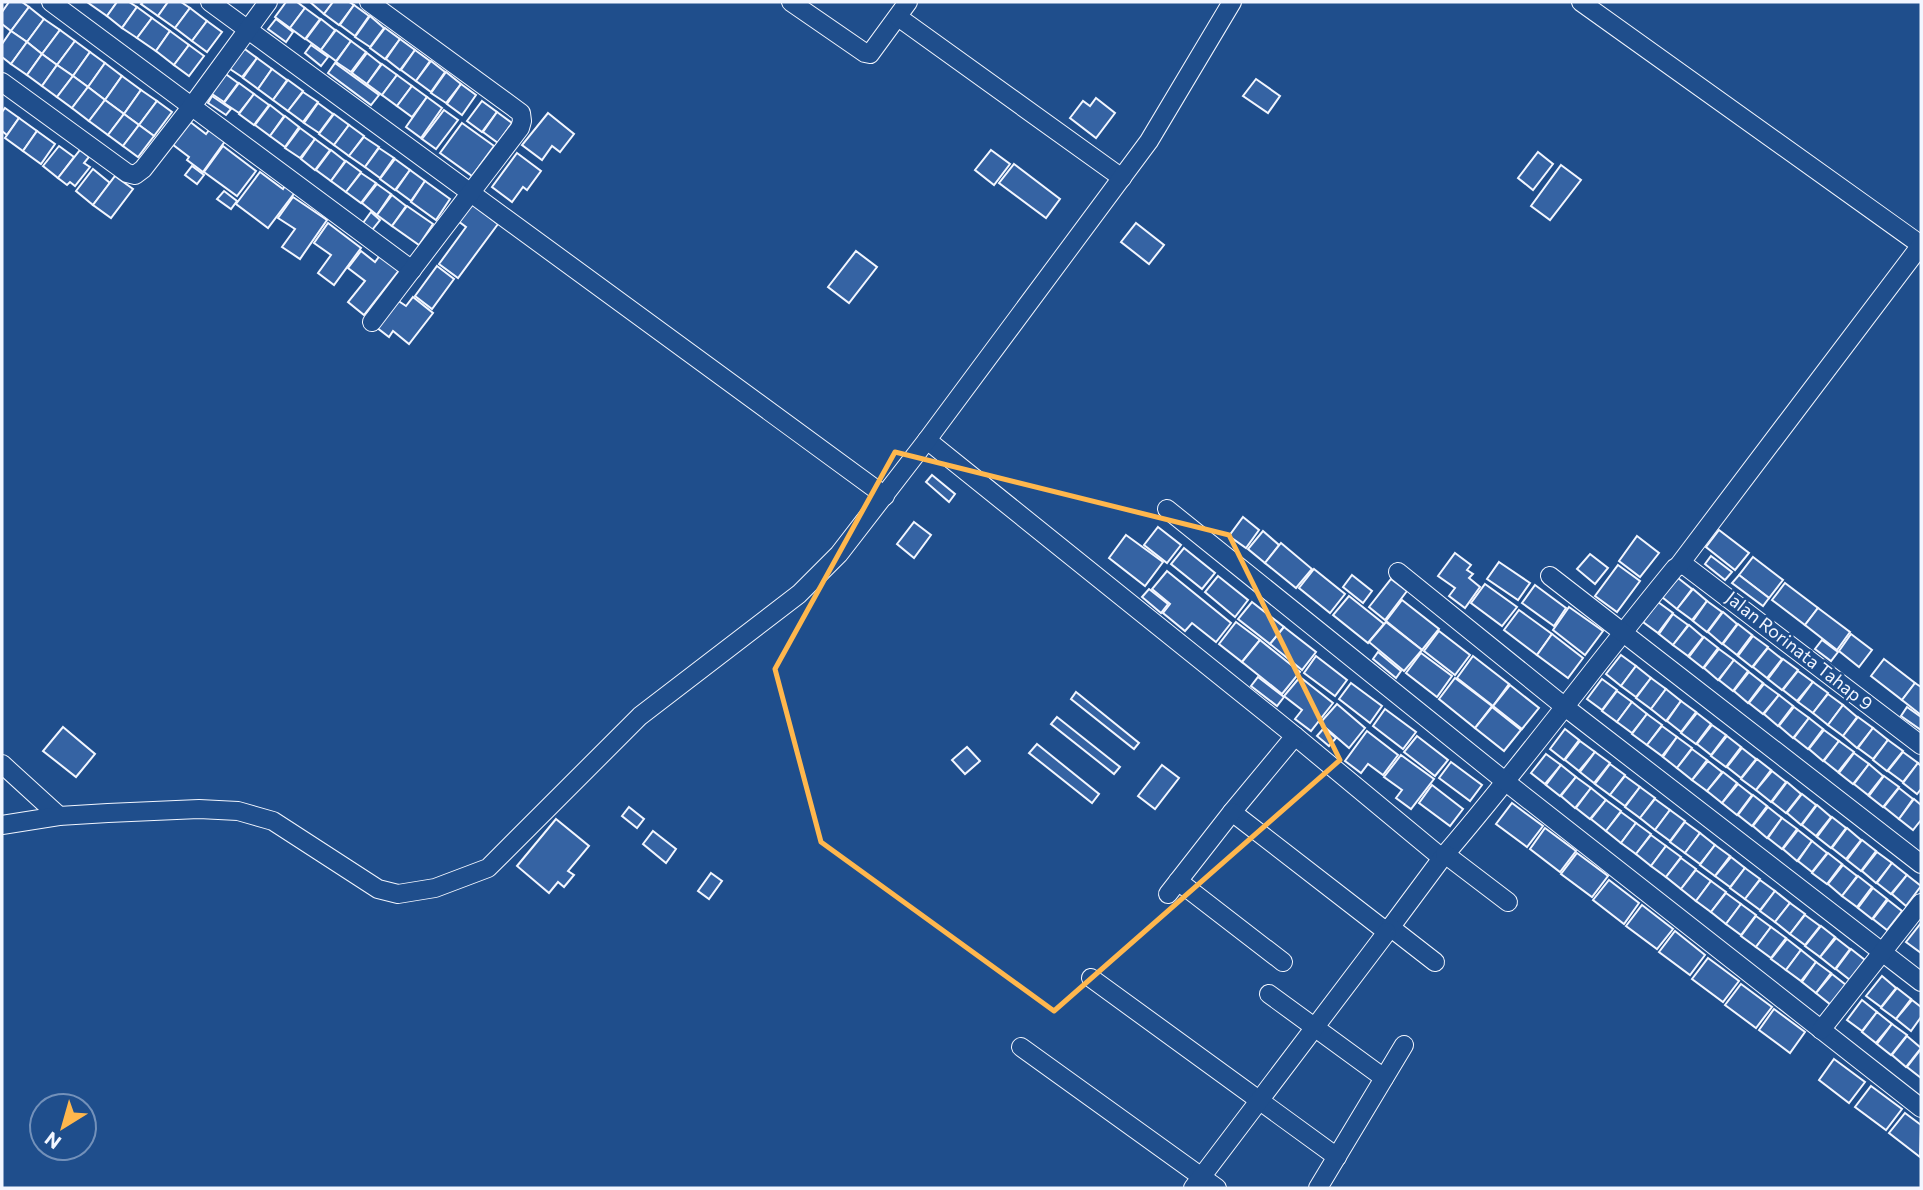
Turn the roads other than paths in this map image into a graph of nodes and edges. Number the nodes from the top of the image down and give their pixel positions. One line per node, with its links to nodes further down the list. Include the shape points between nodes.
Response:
1 (51, 2): 11 (street)
2 (210, 2): 9 (street)
3 (268, 2): 9 (street)
4 (369, 2): 13 (street, via 521,113 520,128)
5 (791, 2): 8 (street, via 870,54)
6 (1232, 2): 12 (street)
7 (1581, 2): 14 (street)
8 (903, 9): 12 (street)
9 (247, 29): 11 (street); 13 (street)
10 (2, 82): 11 (street, via 135,175)
11 (192, 106): 15 (street)
12 (1122, 178): 17 (street)
13 (470, 191): 15 (street); 18 (street)
14 (1920, 250): 20 (street)
15 (412, 270): 16 (street)
16 (372, 322)
17 (928, 440): 18 (street); 25 (street)
18 (885, 496): 30 (street, via 839,554 799,594 640,716 488,868 435,888 398,894 378,889 273,821 238,811)
19 (1167, 509): 28 (street)
20 (1677, 567): 23 (street); 26 (street, Jalan Rorinata Tahap 9, via 1689,566)
21 (1398, 572): 24 (street)
22 (1550, 576): 23 (street)
23 (1622, 633): 24 (street); 33 (street)
24 (1565, 707): 28 (street); 37 (street)
25 (1294, 736): 29 (street); 32 (street)
26 (1921, 745)
27 (2, 764): 30 (street)
28 (1506, 782): 32 (street); 44 (street)
29 (1232, 811): 36 (street); 38 (street, via 1173,888)
30 (59, 816): 31 (street)
31 (2, 825)
32 (1444, 856): 34 (street); 36 (street)
33 (1921, 864)
34 (1508, 902)
35 (1921, 903): 37 (street)
36 (1388, 929): 39 (street); 43 (street)
37 (1883, 951): 41 (street); 44 (street)
38 (1283, 962)
39 (1435, 962)
40 (1091, 978): 48 (street)
41 (1921, 982)
42 (1269, 993): 43 (street)
43 (1314, 1027): 47 (street); 48 (street)
44 (1821, 1030): 49 (street)
45 (1404, 1045): 47 (street)
46 (1021, 1047): 51 (street)
47 (1384, 1078): 50 (street)
48 (1259, 1100): 50 (street); 51 (street)
49 (1921, 1108)
50 (1337, 1157): 53 (street)
51 (1197, 1182): 52 (street)
52 (1217, 1188)
53 (1318, 1188)

